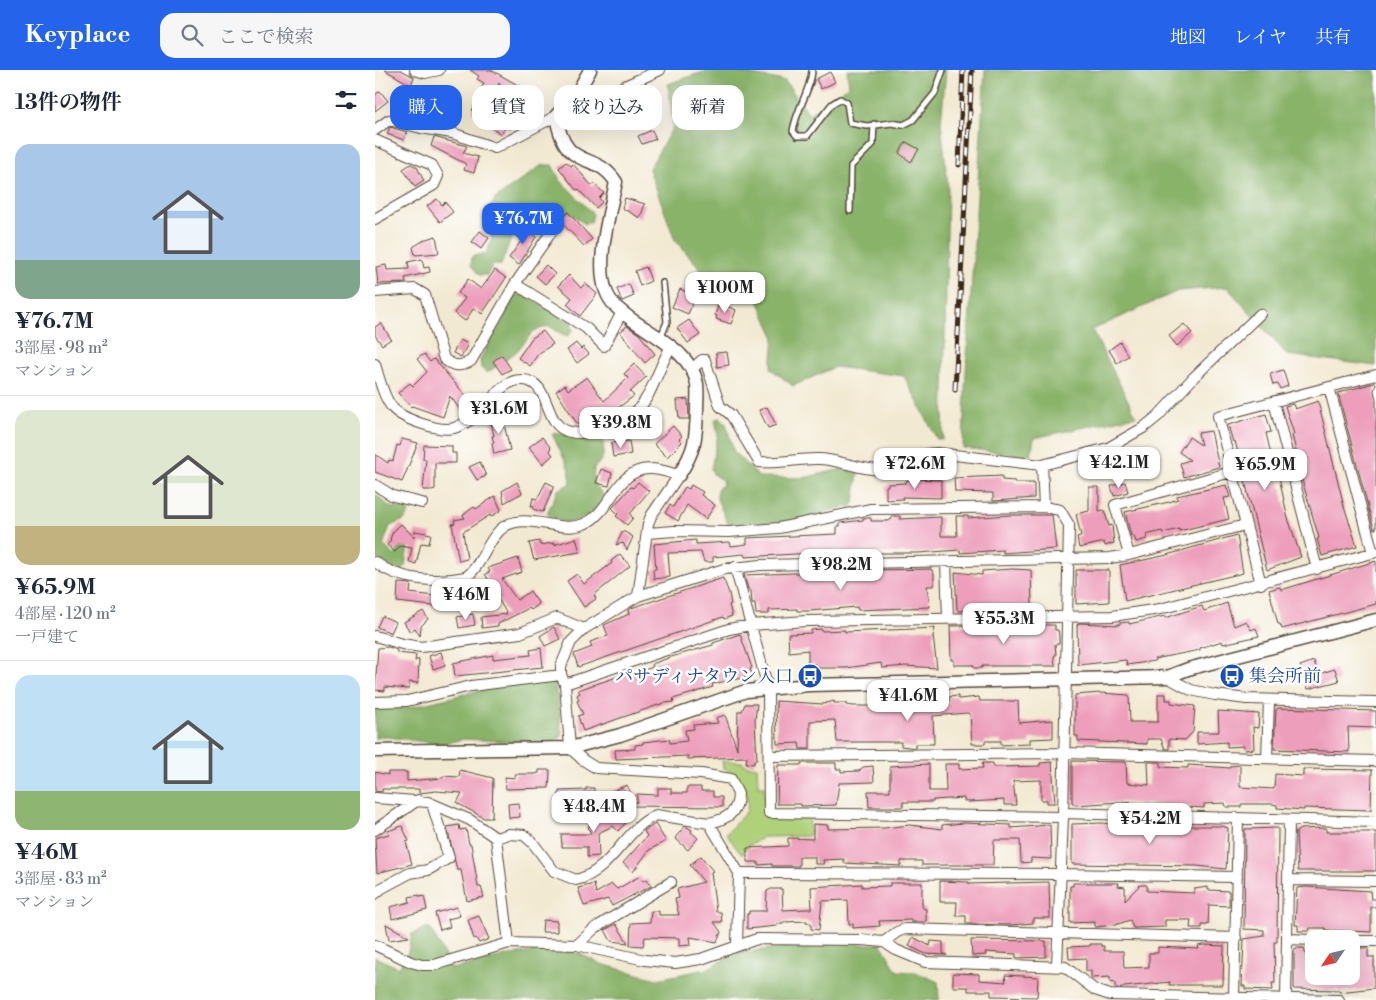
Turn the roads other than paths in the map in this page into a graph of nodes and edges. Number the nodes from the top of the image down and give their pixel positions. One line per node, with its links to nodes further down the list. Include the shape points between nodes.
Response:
1 (415, 70): 2 (street, via 425,73)
2 (439, 70)
3 (590, 70): 7 (street)
4 (660, 70): 8 (street)
5 (812, 70): 10 (lane, via 812,78 795,117 793,131 797,136 807,136 832,104 840,99 847,103 850,123)
6 (943, 70): 10 (lane, via 935,93 913,120 903,125)
7 (582, 85)
8 (627, 85)
9 (554, 117): 11 (street, via 495,148 453,133 389,120)
10 (874, 124): 14 (lane, via 873,144 851,166)
11 (375, 130)
12 (558, 130): 20 (street, via 575,157 608,171 616,182 601,272 611,302)
13 (375, 140): 15 (street, via 432,165 437,176 434,185)
14 (850, 211)
15 (375, 218)
16 (552, 230): 18 (street)
17 (663, 282): 22 (lane, via 667,322)
18 (515, 284): 19 (street, via 471,361 461,366 451,365 444,358 425,295 415,289); 20 (street, via 586,328 604,346)
19 (375, 292)
20 (622, 312): 22 (street)
21 (1260, 314): 28 (street, via 1143,428 1108,448)
22 (665, 342): 23 (street, via 649,395 634,414 610,427 583,434 566,431 557,425 541,390 535,383 520,380 506,385 475,417 453,428 431,427 404,416 392,407); 24 (street)
23 (375, 364)
24 (691, 370): 28 (street, via 705,360 720,406 731,415 759,462 820,459 883,470 904,466 925,453 937,453); 30 (street, via 697,383 695,445)
25 (1376, 375): 26 (street)
26 (1329, 387): 27 (street); 36 (street)
27 (1274, 402): 29 (street, via 1217,416); 42 (street)
28 (1042, 465): 33 (street)
29 (1231, 472): 34 (street); 37 (street, via 1115,505)
30 (679, 475): 35 (street, via 651,516); 39 (street, via 648,469 632,474 617,487 599,514 582,525 511,523 498,532 479,565 466,577 415,579 384,569)
31 (375, 484): 32 (street, via 393,496)
32 (422, 503)
33 (1045, 507): 35 (street, via 871,509 779,528); 38 (street, via 1060,510 1069,524)
34 (1245, 525): 37 (street); 43 (street)
35 (648, 533): 44 (street)
36 (1374, 553): 42 (street)
37 (1129, 556): 38 (street)
38 (1067, 560): 40 (street); 45 (street)
39 (375, 562)
40 (946, 562): 41 (street); 46 (street)
41 (735, 567): 44 (street); 48 (street)
42 (1317, 569): 43 (street)
43 (1261, 584): 45 (street, via 1160,609 1112,616)
44 (638, 596): 49 (street)
45 (1067, 617): 46 (street); 53 (street)
46 (948, 618): 48 (street)
47 (1376, 620): 51 (street)
48 (751, 625): 52 (street); 54 (street)
49 (584, 629): 50 (street, via 557,618 520,633 421,647); 52 (street, via 568,648 561,666)
50 (375, 636)
51 (1167, 677): 53 (street); 55 (street, via 1191,690)
52 (563, 679): 56 (street, via 471,686 407,701); 58 (street)
53 (1065, 681): 54 (street); 60 (street)
54 (768, 688): 58 (street, via 746,691 620,736); 61 (street)
55 (1269, 700): 57 (street); 62 (street)
56 (375, 702)
57 (1376, 702)
58 (570, 748): 59 (street); 71 (street, via 596,768 701,774 731,780 738,794 734,812 724,820)
59 (375, 751)
60 (1064, 753): 61 (street); 62 (street); 67 (street)
61 (769, 756): 67 (street, via 769,813)
62 (1267, 758): 63 (street)
63 (1376, 761)
64 (375, 798): 65 (street)
65 (418, 800): 66 (street); 72 (street)
66 (432, 804): 73 (street, via 470,820); 80 (street, via 449,858 428,870 410,873)
67 (1063, 815): 68 (street); 75 (street)
68 (1238, 820): 69 (street); 76 (street)
69 (1289, 820): 70 (street); 77 (street)
70 (1376, 822)
71 (709, 823): 73 (street, via 656,815 636,828 596,873 576,880 554,871 524,835 509,834); 74 (street)
72 (375, 830)
73 (496, 838): 88 (street)
74 (739, 873): 75 (street); 91 (street)
75 (1059, 874): 76 (street); 81 (street)
76 (1237, 877): 82 (street)
77 (1289, 880): 78 (street); 83 (street)
78 (1376, 881)
79 (671, 882): 89 (street, via 595,928)
80 (375, 894)
81 (1058, 934): 82 (street); 86 (street, via 905,929); 92 (street)
82 (1236, 938): 93 (street)
83 (1287, 939): 84 (street); 94 (street)
84 (1305, 940)
85 (1360, 941): 87 (street)
86 (884, 942): 91 (street, via 767,938); 92 (street, via 925,962)
87 (1376, 942)
88 (509, 943): 89 (street); 90 (street, via 434,965 411,962)
89 (577, 944): 91 (street, via 662,963 701,959)
90 (375, 945)
91 (737, 945)
92 (1057, 966): 93 (street, via 1072,971 1095,990 1110,995)
93 (1234, 997): 94 (street)
94 (1286, 999): 95 (street)
95 (1339, 1000)

